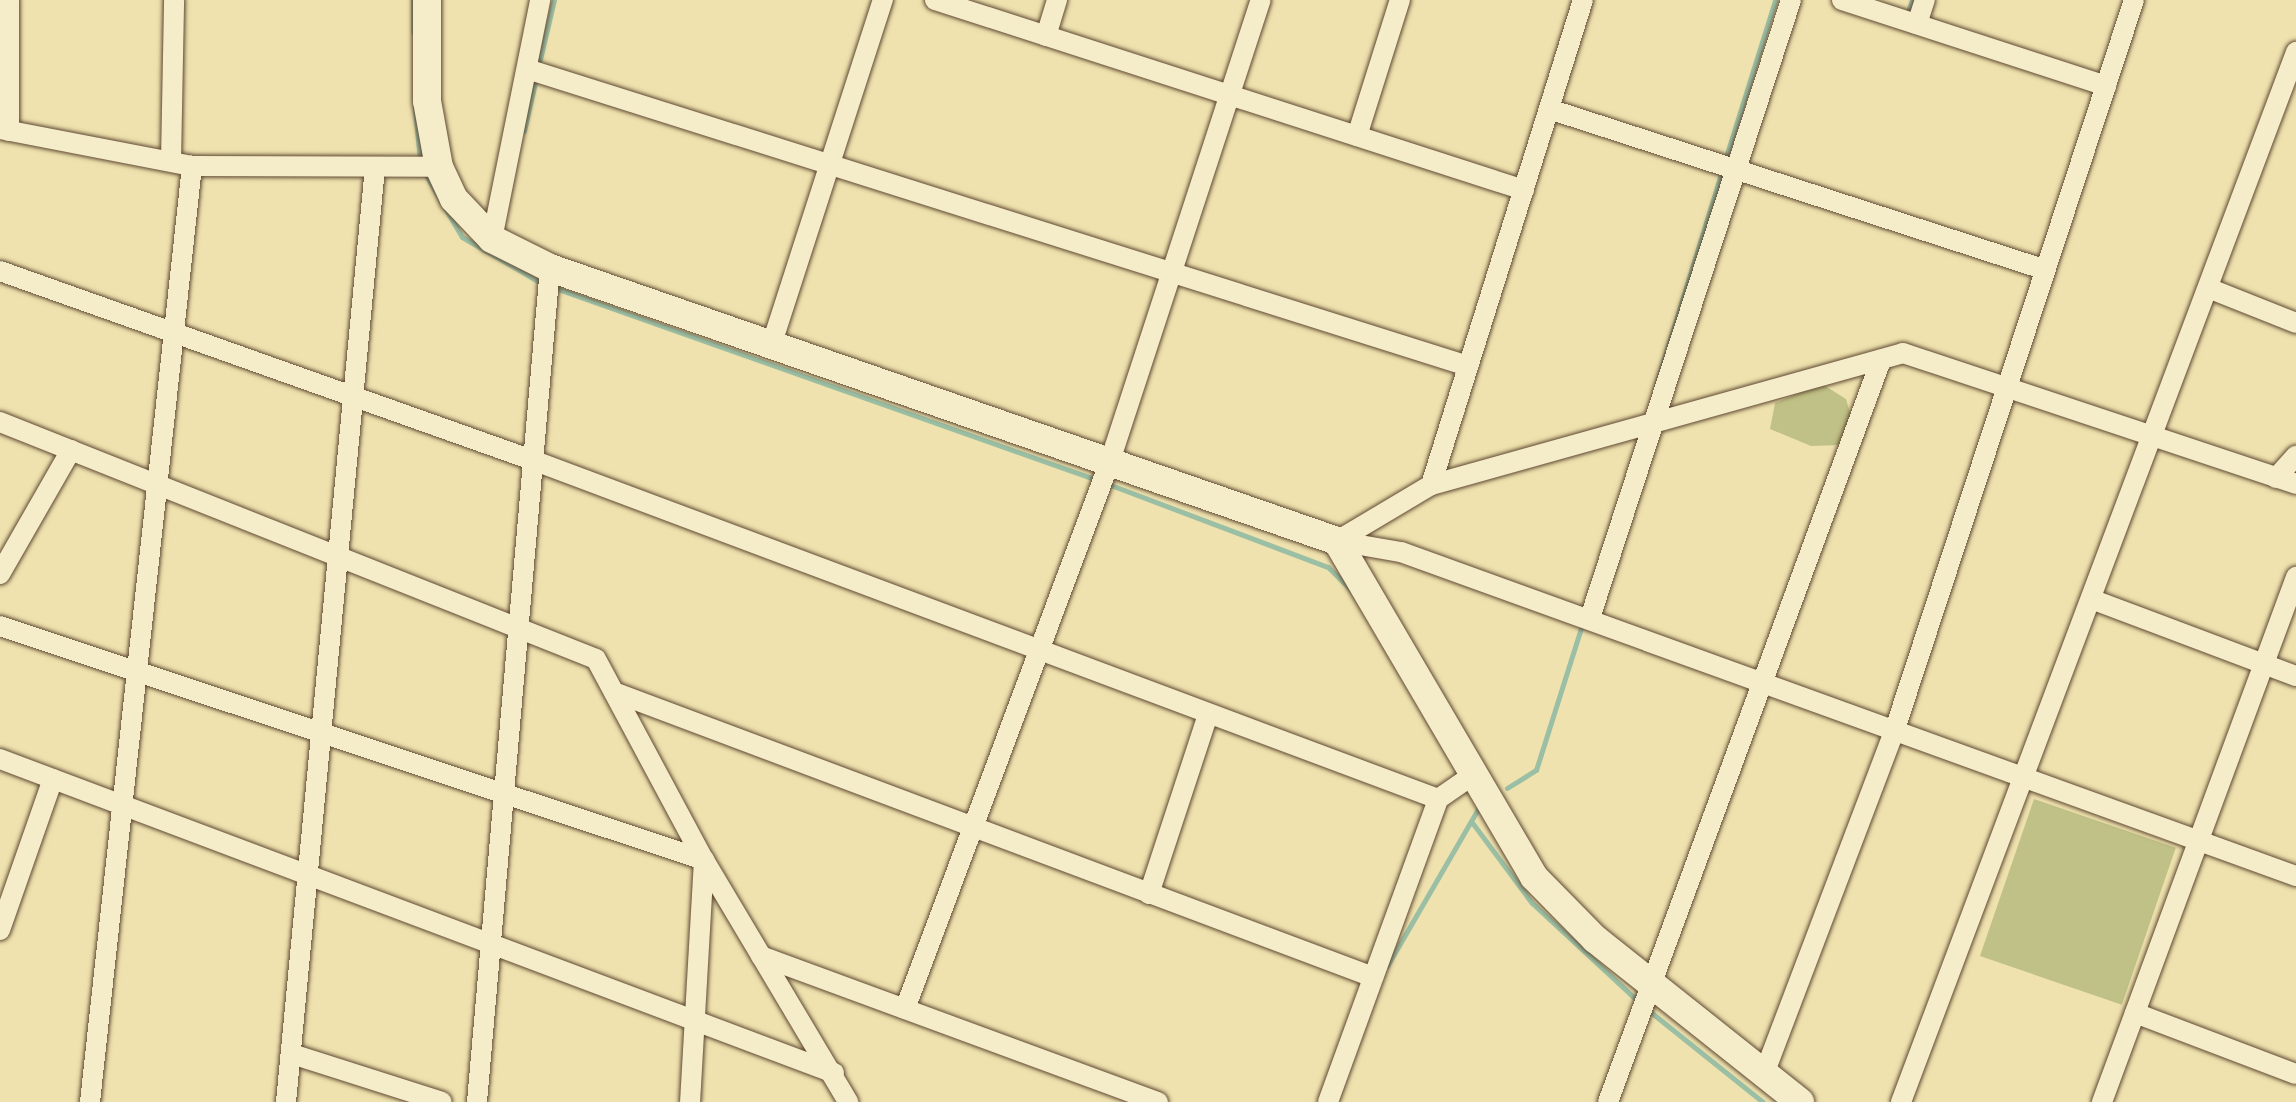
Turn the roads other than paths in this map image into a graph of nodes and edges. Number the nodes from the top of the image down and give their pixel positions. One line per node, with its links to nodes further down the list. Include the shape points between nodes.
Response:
1 (9, 0): 22 (street)
2 (174, 0): 24 (street)
3 (427, 0): 28 (street, via 427,101)
4 (540, 0): 18 (street)
5 (884, 0): 25 (street)
6 (935, 0): 16 (street)
7 (1057, 0): 16 (street)
8 (1261, 0): 20 (street)
9 (1400, 0): 23 (street)
10 (1584, 0): 21 (street)
11 (1791, 0): 29 (street)
12 (1842, 0): 15 (street)
13 (1925, 0): 15 (street)
14 (2134, 0): 19 (street)
15 (1917, 24): 19 (street)
16 (1046, 36): 20 (street)
17 (2296, 52): 36 (street)
18 (527, 69): 25 (street); 31 (street)
19 (2106, 86): 33 (street)
20 (1230, 95): 23 (street); 35 (street)
21 (1549, 109): 29 (street); 30 (street)
22 (5, 130): 24 (street)
23 (1357, 136): 30 (street)
24 (171, 161): 26 (street)
25 (831, 165): 35 (street); 39 (street)
26 (192, 166): 27 (street); 38 (street)
27 (375, 167): 28 (street); 43 (street)
28 (439, 167): 31 (street, via 454,200)
29 (1736, 169): 33 (street); 45 (street)
30 (1524, 190): 41 (street)
31 (492, 239): 32 (street)
32 (550, 268): 39 (street); 49 (street)
33 (2046, 270): 42 (street)
34 (0, 271): 38 (street)
35 (1173, 272): 41 (street); 50 (street)
36 (2208, 288): 37 (street); 46 (street)
37 (2296, 322)
38 (174, 334): 43 (street); 52 (street)
39 (772, 343): 50 (street)
40 (1881, 360): 42 (street, via 1902,353); 45 (street); 66 (street)
41 (1468, 366): 53 (street)
42 (2006, 389): 46 (street); 69 (street)
43 (349, 398): 49 (street); 55 (street)
44 (0, 422): 47 (street)
45 (1658, 422): 53 (street); 59 (street)
46 (2151, 440): 51 (street); 58 (street)
47 (71, 450): 52 (street); 56 (street)
48 (2296, 456): 51 (street)
49 (535, 461): 61 (street); 62 (street)
50 (1110, 461): 54 (street); 62 (street)
51 (2286, 481)
52 (158, 485): 55 (street); 64 (street)
53 (1430, 485): 54 (street)
54 (1337, 541): 59 (street, via 1400,552); 73 (street)
55 (334, 555): 61 (street); 70 (street)
56 (0, 574)
57 (2296, 577): 63 (street)
58 (2091, 599): 63 (street); 72 (street)
59 (1590, 618): 66 (street)
60 (0, 626): 64 (street)
61 (519, 628): 67 (street, via 596,659); 75 (street)
62 (1039, 652): 68 (street); 78 (street)
63 (2264, 664): 65 (street); 79 (street)
64 (137, 672): 70 (street); 77 (street)
65 (2296, 676)
66 (1764, 679): 69 (street); 88 (street)
67 (614, 692): 78 (street); 80 (street)
68 (1208, 716): 76 (street); 83 (street)
69 (1896, 726): 72 (street); 94 (street)
70 (316, 731): 75 (street); 81 (street)
71 (0, 759): 74 (street)
72 (2026, 774): 79 (street); 107 (street)
73 (1472, 775): 76 (street); 88 (street, via 1534,876)
74 (53, 779): 77 (street); 84 (street)
75 (502, 793): 80 (street); 85 (street)
76 (1438, 799): 87 (street)
77 (122, 806): 81 (street); 98 (street)
78 (974, 826): 83 (street); 89 (street)
79 (2199, 839): 82 (street); 90 (street)
80 (704, 860): 86 (street); 91 (street)
81 (309, 876): 85 (street); 92 (street)
82 (2296, 876)
83 (1149, 894): 87 (street)
84 (0, 930)
85 (494, 945): 91 (street); 101 (street)
86 (761, 956): 89 (street); 93 (street)
87 (1373, 977): 105 (street)
88 (1650, 984): 94 (street); 106 (street)
89 (905, 1009): 96 (street)
90 (2135, 1013): 95 (street); 108 (street)
91 (697, 1019): 93 (street); 102 (street)
92 (292, 1054): 99 (street); 100 (street)
93 (834, 1074): 103 (street)
94 (1764, 1074): 97 (street)
95 (2296, 1074)
96 (1135, 1098): 104 (street)
97 (1793, 1100)
98 (90, 1102)
99 (286, 1102)
100 (442, 1102)
101 (477, 1102)
102 (690, 1102)
103 (848, 1102)
104 (1158, 1102)
105 (1328, 1102)
106 (1608, 1102)
107 (1901, 1102)
108 (2102, 1102)

